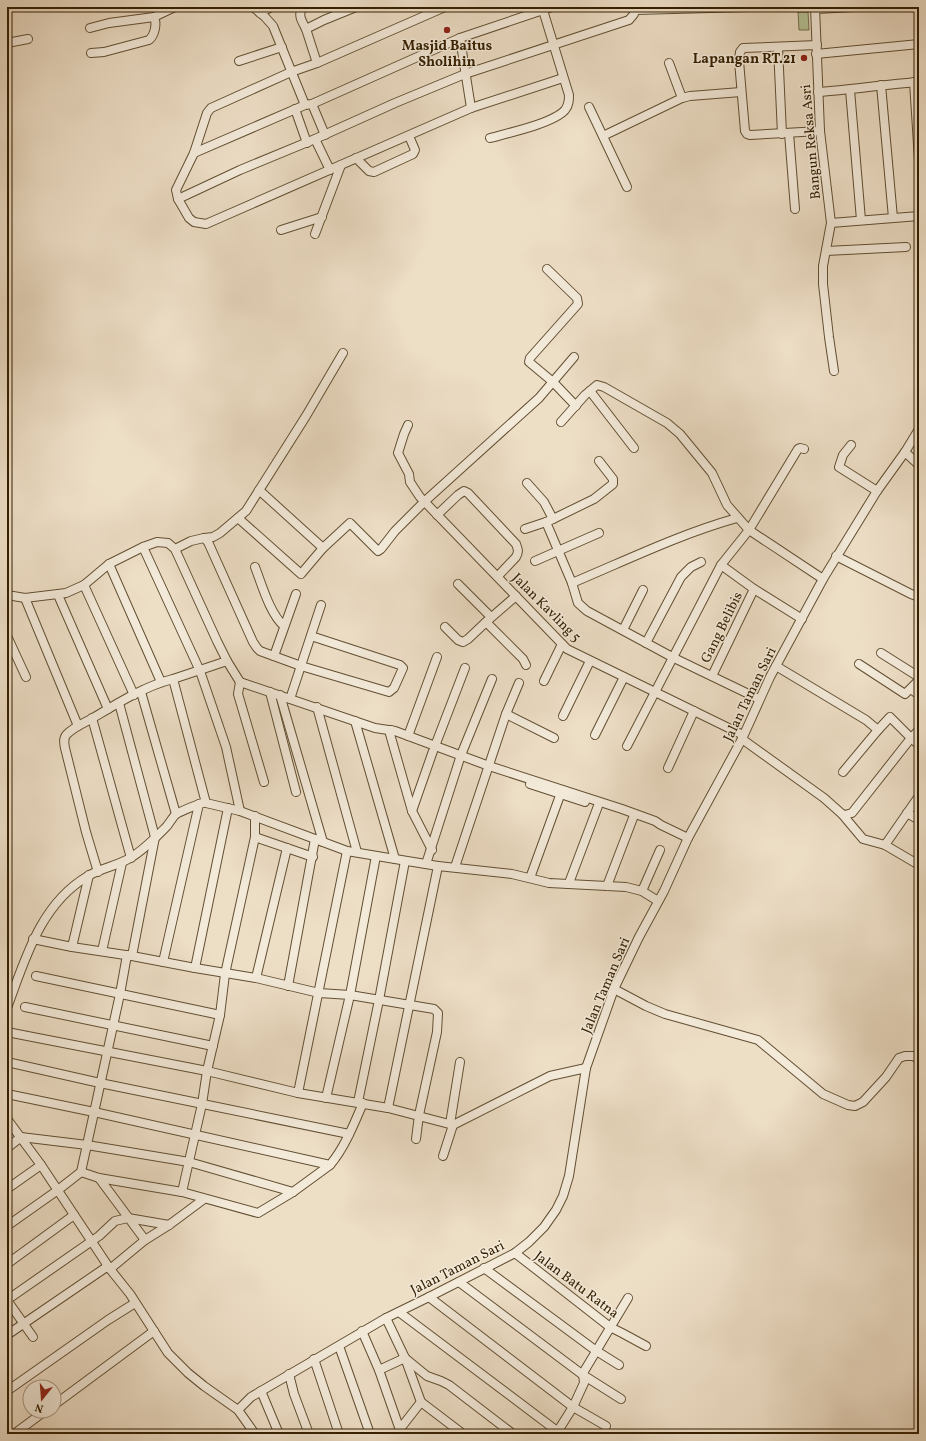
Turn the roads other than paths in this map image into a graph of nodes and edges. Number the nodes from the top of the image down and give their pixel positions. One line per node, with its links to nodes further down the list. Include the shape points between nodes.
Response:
1 (175, 7): 15 (street)
2 (253, 7): 14 (street)
3 (271, 7): 14 (street)
4 (303, 7): 17 (street, via 300,15)
5 (445, 7): 29 (street)
6 (552, 7): 10 (street)
7 (748, 7): 12 (street)
8 (854, 7): 13 (street)
9 (354, 8): 17 (street)
10 (543, 8): 18 (street); 22 (street)
11 (635, 8): 12 (street); 22 (street, via 629,20)
12 (678, 8)
13 (816, 8): 23 (street, Bangun Reksa Asri)
14 (260, 13): 24 (street, via 273,26)
15 (154, 17): 16 (street); 26 (street, via 156,24 149,40)
16 (90, 28)
17 (306, 29): 29 (street)
18 (460, 38): 32 (street); 40 (street)
19 (28, 39): 20 (street)
20 (7, 43)
21 (919, 44): 27 (street)
22 (554, 45): 32 (street); 33 (street)
23 (817, 45): 25 (street); 27 (street, Bangun Reksa Asri)
24 (282, 47): 28 (street); 31 (street)
25 (778, 47): 37 (street, via 741,50); 45 (street)
26 (91, 53)
27 (816, 54): 38 (street, Bangun Reksa Asri)
28 (239, 61)
29 (317, 63): 31 (street)
30 (669, 63): 39 (street)
31 (291, 72): 40 (street); 52 (street, via 211,108)
32 (465, 74): 42 (street); 46 (street)
33 (563, 78): 42 (street); 49 (street, via 569,100 562,113 549,120)
34 (917, 82): 35 (street); 54 (street)
35 (881, 85): 36 (street); 62 (street)
36 (850, 90): 38 (street); 63 (street)
37 (741, 92): 39 (street); 45 (street, via 747,134)
38 (818, 92): 44 (street, Bangun Reksa Asri)
39 (682, 98): 48 (street)
40 (308, 104): 43 (street); 46 (street)
41 (589, 107): 48 (street)
42 (471, 108): 47 (street)
43 (295, 109): 51 (street); 52 (street)
44 (820, 131): 45 (street); 64 (street, Bangun Reksa Asri)
45 (785, 133): 59 (street)
46 (325, 135): 50 (street)
47 (409, 136): 53 (street); 53 (street, via 415,150 414,154 376,171 369,171)
48 (603, 136): 57 (street)
49 (490, 138)
50 (315, 139): 51 (street); 56 (street)
51 (307, 143): 58 (street)
52 (194, 153): 58 (street, via 176,190)
53 (356, 158): 55 (street)
54 (919, 160)
55 (341, 165): 56 (street); 61 (street)
56 (330, 170): 58 (street, via 206,224 194,222 189,218)
57 (627, 187)
58 (178, 199)
59 (795, 209)
60 (919, 216): 62 (street)
61 (322, 217): 65 (street); 66 (street)
62 (893, 218): 63 (street)
63 (861, 220): 64 (street)
64 (831, 223): 68 (street, Bangun Reksa Asri)
65 (281, 230)
66 (315, 234)
67 (906, 248): 68 (street)
68 (826, 251): 72 (street, Bangun Reksa Asri, via 823,266 824,284 828,337)
69 (547, 270): 73 (street, via 577,298 578,304 530,358 530,362)
70 (343, 353): 86 (street)
71 (574, 357): 73 (street)
72 (834, 371)
73 (553, 382): 75 (street); 88 (street, via 539,398)
74 (590, 391): 75 (street); 80 (street); 91 (street, via 597,385 604,387 667,423 680,434 712,473 722,496)
75 (576, 406): 76 (street)
76 (561, 422)
77 (408, 425): 88 (street, Jalan Kavling 5, via 398,452 409,474 410,482)
78 (919, 429): 82 (street, Jalan Taman Sari)
79 (851, 445): 87 (street, via 843,455 839,467)
80 (634, 448)
81 (804, 449): 94 (street, via 798,449)
82 (905, 452): 84 (street); 87 (street, Jalan Taman Sari)
83 (600, 461): 92 (street, via 613,479 613,484 594,499)
84 (919, 464)
85 (527, 483): 92 (street, via 544,502)
86 (258, 490): 90 (street, via 246,511); 98 (street)
87 (877, 491): 101 (street, Jalan Taman Sari)
88 (422, 500): 89 (street, Jalan Kavling 5); 98 (street, via 378,551 350,523)
89 (437, 515): 107 (street, Jalan Kavling 5); 107 (street, via 458,495 468,493 518,549 516,557)
90 (238, 518): 96 (street, via 220,533); 98 (street, via 301,574)
91 (737, 518): 94 (street); 109 (street, via 710,526)
92 (549, 520): 93 (street); 100 (street)
93 (525, 529)
94 (749, 530): 105 (street); 108 (street)
95 (598, 533): 100 (street)
96 (204, 538): 99 (street); 131 (street, via 210,545 257,648)
97 (143, 547): 99 (street, via 157,542 168,543); 104 (street); 141 (street)
98 (323, 548)
99 (175, 549): 134 (street)
100 (559, 551): 102 (street); 109 (street)
101 (836, 556): 108 (street, Jalan Taman Sari); 119 (street)
102 (535, 562)
103 (702, 562): 128 (street, via 691,567 681,577)
104 (109, 564): 111 (street); 150 (street)
105 (721, 565): 112 (street); 133 (street)
106 (255, 567): 123 (street, via 272,610)
107 (498, 576): 117 (street, Jalan Kavling 5)
108 (823, 579): 122 (street, Jalan Taman Sari)
109 (572, 583): 125 (street, via 578,603 587,611)
110 (458, 584): 121 (street)
111 (84, 585): 116 (street); 156 (street)
112 (754, 589): 122 (street); 142 (street, Gang Belibis)
113 (643, 590): 125 (street)
114 (296, 594): 123 (street)
115 (7, 595): 118 (street)
116 (58, 595): 118 (street); 163 (street)
117 (516, 596): 121 (street); 129 (street, Jalan Kavling 5)
118 (25, 598): 169 (street)
119 (919, 599)
120 (321, 605): 127 (street)
121 (489, 619): 124 (street, via 463,642); 138 (street)
122 (802, 619): 139 (street, Jalan Taman Sari)
123 (284, 626): 131 (street)
124 (445, 627)
125 (623, 630): 128 (street)
126 (7, 636): 143 (street)
127 (311, 636): 137 (street); 137 (street, via 403,668 393,690 389,692)
128 (646, 643): 133 (street)
129 (562, 644): 135 (street, Jalan Kavling 5); 149 (street)
130 (881, 653): 145 (street)
131 (274, 656): 137 (street)
132 (437, 658): 174 (street)
133 (674, 658): 142 (street); 155 (street)
134 (226, 661): 141 (street); 151 (street)
135 (590, 661): 144 (street, Jalan Kavling 5); 166 (street)
136 (859, 664): 153 (street, via 905,694)
137 (301, 666): 159 (street)
138 (526, 666)
139 (776, 666): 160 (street, Jalan Taman Sari); 170 (street, via 866,720)
140 (464, 668): 180 (street)
141 (200, 671): 146 (street); 193 (street, via 226,747)
142 (712, 676): 160 (street)
143 (26, 677)
144 (624, 677): 155 (street, Jalan Kavling 5); 173 (street)
145 (919, 677)
146 (173, 679): 150 (street); 190 (street)
147 (492, 679): 181 (street)
148 (919, 680): 153 (street)
149 (544, 681)
150 (161, 682): 156 (street)
151 (240, 682): 154 (street); 185 (street, via 238,694)
152 (519, 683): 165 (street)
153 (911, 689): 158 (street)
154 (270, 692): 157 (street); 186 (street)
155 (656, 693): 164 (street, Jalan Kavling 5); 179 (street)
156 (137, 694): 161 (street); 197 (street)
157 (280, 695): 159 (street); 206 (street)
158 (919, 696)
159 (290, 699): 162 (street)
160 (759, 699): 175 (street, Jalan Taman Sari)
161 (119, 703): 163 (street); 204 (street)
162 (317, 707): 168 (street); 212 (street)
163 (108, 709): 167 (street)
164 (694, 711): 175 (street, Jalan Kavling 5); 183 (street)
165 (506, 714): 176 (street); 182 (street)
166 (563, 716)
167 (92, 718): 169 (street); 215 (street)
168 (355, 721): 172 (street); 216 (street)
169 (78, 726): 223 (street, via 66,734 64,742)
170 (878, 730): 177 (street, via 890,717); 184 (street)
171 (919, 730): 177 (street)
172 (388, 732): 174 (street); 180 (street); 194 (street)
173 (595, 735)
174 (408, 736): 180 (street)
175 (743, 737): 198 (street, Jalan Kavling 5); 205 (street, Jalan Taman Sari)
176 (554, 738)
177 (912, 738): 178 (street); 198 (street, via 852,812)
178 (919, 745)
179 (627, 746)
180 (434, 748): 181 (street); 194 (street)
181 (460, 758): 182 (street); 209 (street)
182 (489, 768): 187 (street); 222 (street)
183 (668, 768)
184 (843, 772)
185 (264, 782)
186 (296, 792)
187 (561, 792): 189 (street); 225 (street)
188 (919, 796): 196 (street)
189 (582, 798): 191 (street); 195 (street)
190 (202, 803): 192 (street); 197 (street); 234 (street)
191 (598, 806): 195 (street); 226 (street)
192 (228, 808): 193 (street); 235 (street)
193 (240, 811): 199 (street)
194 (412, 811): 209 (street)
195 (621, 811): 200 (street); 202 (street, via 655,821)
196 (907, 813): 201 (street); 207 (street)
197 (176, 814): 204 (street)
198 (842, 814): 207 (street, Jalan Kavling 5, via 863,839)
199 (255, 816): 203 (street); 206 (street)
200 (633, 818): 202 (street, via 652,825); 227 (street)
201 (919, 820)
202 (660, 825): 205 (street)
203 (255, 837): 208 (street); 236 (street)
204 (155, 838): 215 (street); 233 (street)
205 (688, 838): 229 (street, Jalan Taman Sari)
206 (319, 841): 211 (street); 214 (street)
207 (885, 845): 220 (street, Jalan Kavling 5)
208 (287, 848): 214 (street); 238 (street)
209 (432, 850): 219 (street)
210 (660, 850): 228 (street)
211 (347, 851): 212 (street); 241 (street)
212 (357, 852): 213 (street)
213 (376, 856): 216 (street); 243 (street)
214 (313, 857): 239 (street)
215 (131, 858): 218 (street)
216 (395, 859): 217 (street)
217 (406, 861): 219 (street); 244 (street)
218 (122, 863): 223 (street); 232 (street)
219 (426, 864): 221 (street)
220 (919, 865)
221 (438, 866): 222 (street); 245 (street)
222 (455, 867): 225 (street)
223 (98, 872): 224 (street)
224 (88, 875): 230 (street, via 51,909); 231 (street)
225 (530, 878): 226 (street, via 550,883)
226 (569, 883): 227 (street)
227 (607, 886): 228 (street)
228 (642, 891): 229 (street)
229 (658, 901): 240 (street, Jalan Taman Sari)
230 (33, 939): 231 (street); 247 (street)
231 (72, 947): 232 (street)
232 (102, 951): 233 (street)
233 (129, 955): 234 (street); 242 (street)
234 (163, 962): 235 (street)
235 (194, 968): 236 (street)
236 (225, 974): 238 (street); 248 (street)
237 (36, 976): 242 (street)
238 (256, 978): 239 (street)
239 (288, 986): 241 (street)
240 (614, 990): 253 (street, via 665,1014 758,1040 823,1094 848,1105 855,1106 863,1102 899,1058 913,1056); 256 (street, Jalan Taman Sari)
241 (319, 992): 243 (street); 259 (street)
242 (120, 994): 248 (street); 249 (street)
243 (350, 995): 244 (street); 261 (street)
244 (379, 1000): 245 (street); 262 (street)
245 (410, 1005): 264 (street); 266 (street, via 434,1009 438,1013 437,1032)
246 (25, 1007): 249 (street)
247 (7, 1008)
248 (220, 1015): 251 (street)
249 (113, 1026): 251 (street); 252 (street)
250 (7, 1032): 252 (street)
251 (214, 1046): 257 (street)
252 (107, 1051): 257 (street); 258 (street)
253 (919, 1059)
254 (7, 1062): 258 (street)
255 (460, 1062): 268 (street)
256 (586, 1068): 268 (street, via 550,1076); 292 (street, Jalan Taman Sari, via 569,1176 563,1196 544,1227)
257 (207, 1071): 259 (street); 263 (street)
258 (100, 1083): 263 (street); 265 (street)
259 (298, 1093): 261 (street)
260 (7, 1094): 265 (street)
261 (326, 1098): 262 (street)
262 (361, 1103): 264 (street); 270 (street)
263 (202, 1104): 269 (street); 270 (street)
264 (388, 1108): 266 (street)
265 (94, 1112): 269 (street); 273 (street)
266 (419, 1115): 268 (street); 272 (street)
267 (7, 1119): 271 (street)
268 (452, 1124): 275 (street)
269 (196, 1134): 276 (street); 278 (street)
270 (349, 1134): 278 (street)
271 (21, 1137): 273 (street); 274 (street); 277 (street)
272 (416, 1139)
273 (87, 1145): 276 (street); 279 (street)
274 (7, 1148)
275 (443, 1156)
276 (189, 1162): 283 (street); 284 (street)
277 (41, 1165): 281 (street); 282 (street)
278 (330, 1165): 284 (street)
279 (80, 1172): 280 (street); 282 (street)
280 (99, 1178): 283 (street); 287 (street)
281 (7, 1189)
282 (58, 1190): 286 (street); 289 (street)
283 (182, 1192): 285 (street)
284 (292, 1192): 285 (street, via 258,1213)
285 (204, 1199): 288 (street)
286 (74, 1215): 291 (street); 293 (street)
287 (128, 1218): 288 (street); 290 (street); 291 (street, via 115,1221)
288 (169, 1225): 290 (street)
289 (7, 1226)
290 (145, 1240): 294 (street)
291 (91, 1241): 294 (street); 299 (street)
292 (515, 1252): 295 (street, Jalan Taman Sari); 304 (street, Jalan Batu Ratna)
293 (7, 1264)
294 (109, 1268): 300 (street); 303 (street)
295 (484, 1268): 296 (street, Jalan Taman Sari); 311 (street)
296 (459, 1282): 297 (street, Jalan Taman Sari); 317 (street)
297 (429, 1297): 301 (street, Jalan Taman Sari); 323 (street)
298 (628, 1298): 304 (street)
299 (7, 1300): 303 (street)
300 (135, 1303): 306 (street); 318 (street)
301 (399, 1312): 302 (street, Jalan Taman Sari); 328 (street)
302 (386, 1318): 305 (street, Jalan Taman Sari); 312 (street)
303 (23, 1323): 307 (street); 308 (street)
304 (610, 1327): 310 (street, Jalan Batu Ratna); 311 (street)
305 (362, 1331): 309 (street, Jalan Taman Sari); 315 (street)
306 (154, 1332): 320 (street); 324 (street, via 168,1353 188,1373)
307 (7, 1335)
308 (33, 1338)
309 (339, 1346): 313 (street, Jalan Taman Sari); 334 (street)
310 (646, 1346)
311 (595, 1350): 314 (street); 317 (street)
312 (405, 1358): 315 (street); 322 (street); 336 (street, via 427,1376 449,1385)
313 (314, 1360): 316 (street, Jalan Taman Sari); 333 (street)
314 (618, 1366)
315 (379, 1370): 327 (street)
316 (289, 1374): 319 (street, Jalan Taman Sari); 332 (street)
317 (583, 1375): 321 (street); 323 (street, via 584,1384)
318 (7, 1391)
319 (261, 1391): 324 (street, Jalan Taman Sari); 331 (street)
320 (62, 1399)
321 (622, 1399)
322 (426, 1406): 327 (street); 335 (street)
323 (572, 1407): 326 (street); 328 (street)
324 (238, 1410): 330 (street)
325 (34, 1419): 329 (street)
326 (606, 1426)
327 (400, 1433)
328 (558, 1433)
329 (14, 1434)
330 (255, 1434)
331 (279, 1434)
332 (309, 1434)
333 (339, 1434)
334 (370, 1434)
335 (463, 1434)
336 (512, 1434)

